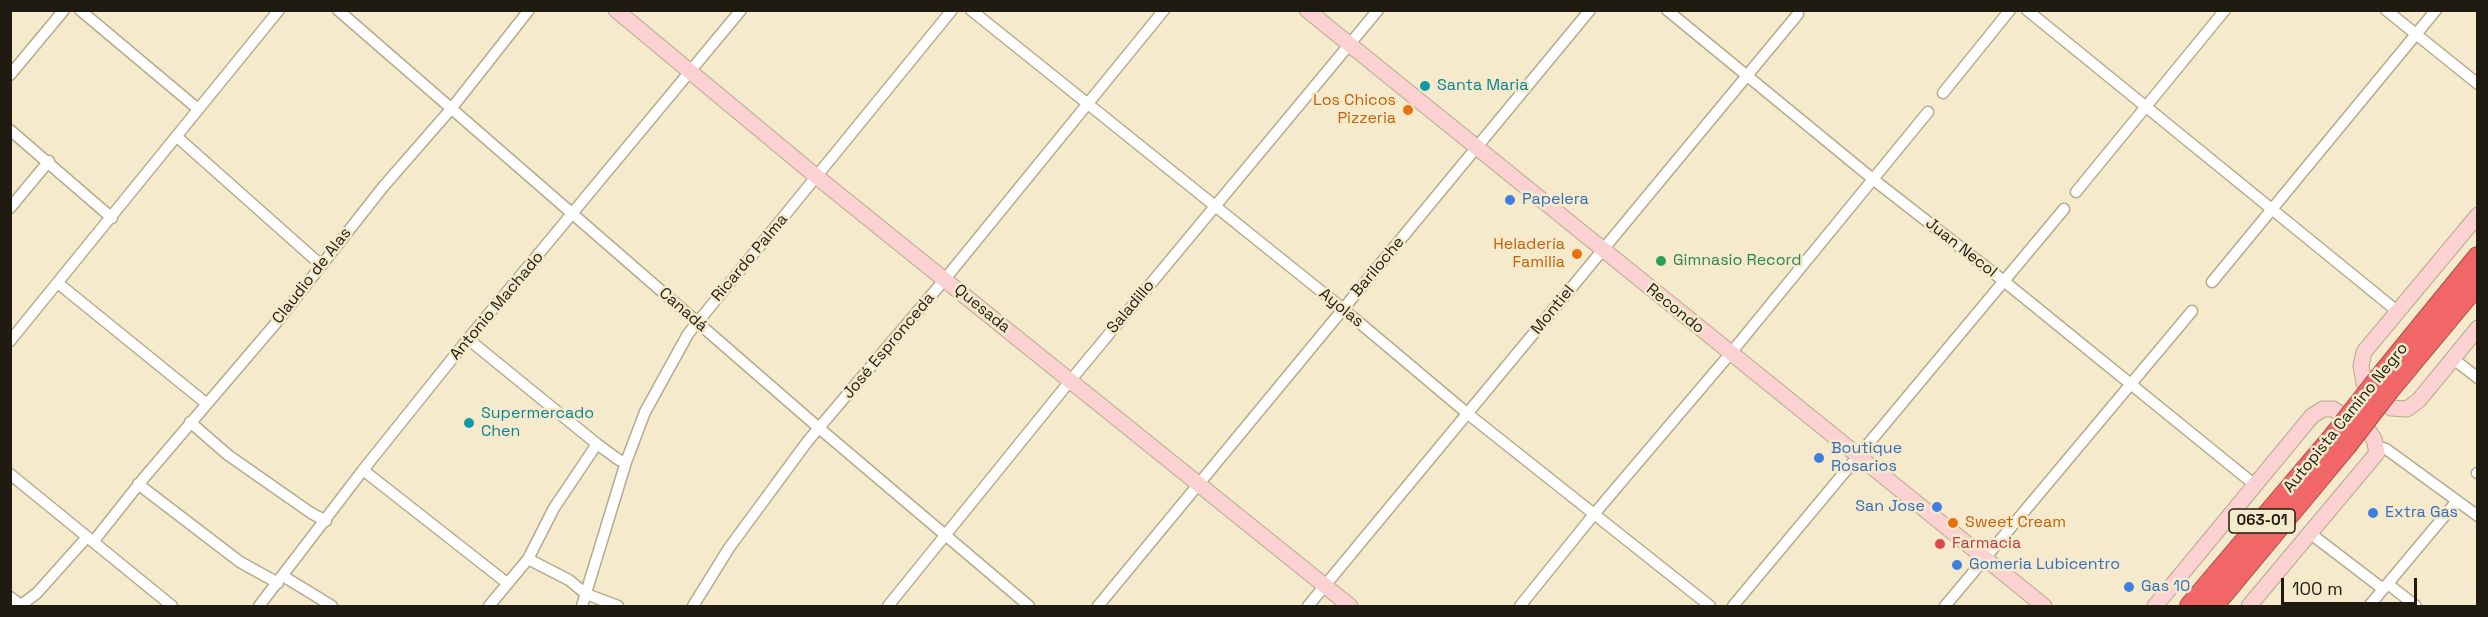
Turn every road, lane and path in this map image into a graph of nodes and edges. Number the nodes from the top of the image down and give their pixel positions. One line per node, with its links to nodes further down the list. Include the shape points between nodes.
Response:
1 (64, 10): 24 (street)
2 (80, 10): 30 (street)
3 (279, 10): 30 (street)
4 (338, 10): 31 (street, Canadá)
5 (529, 10): 31 (street, Claudio de Alas)
6 (616, 10): 23 (street, Quesada)
7 (741, 10): 23 (street, Antonio Machado)
8 (951, 10): 37 (street, Ricardo Palma)
9 (971, 10): 28 (street, Ayolas)
10 (1164, 10): 28 (street, José Espronceda)
11 (1306, 10): 22 (street, Recondo)
12 (1378, 10): 22 (street, Saladillo)
13 (1590, 10): 35 (street, Bariloche)
14 (1667, 10): 25 (street, Juan Necol)
15 (2010, 10): 27 (street)
16 (2027, 10): 29 (street)
17 (2225, 10): 29 (street)
18 (2386, 10): 21 (street)
19 (2436, 10): 21 (street)
20 (1798, 14): 25 (street, Montiel)
21 (2416, 34): 26 (street); 43 (street)
22 (1349, 45): 35 (street, Recondo); 40 (street, Saladillo)
23 (691, 73): 37 (street, Quesada); 44 (street, Antonio Machado)
24 (10, 75)
25 (1748, 76): 38 (street, Juan Necol); 47 (street, Montiel)
26 (2478, 84)
27 (1943, 93)
28 (1087, 104): 40 (street, Ayolas); 50 (street, José Espronceda)
29 (2146, 107): 39 (street); 43 (street)
30 (198, 109): 34 (street)
31 (451, 109): 44 (street, Canadá); 49 (street, Claudio de Alas)
32 (1928, 112): 38 (street)
33 (10, 130): 36 (street)
34 (176, 136): 46 (street); 49 (street)
35 (1478, 148): 47 (street, Recondo); 55 (street, Bariloche)
36 (49, 161): 41 (street); 46 (street)
37 (817, 177): 50 (street, Quesada); 58 (street, Ricardo Palma)
38 (1874, 180): 51 (street, Juan Necol); 62 (street)
39 (2076, 192)
40 (1215, 206): 55 (street, Ayolas); 65 (street, Saladillo)
41 (10, 208)
42 (2064, 209): 51 (street)
43 (2271, 209): 52 (street); 57 (street)
44 (574, 214): 58 (street, Canadá); 61 (street, Antonio Machado)
45 (2478, 215): 57 (street)
46 (112, 218): 53 (street)
47 (1601, 250): 62 (street, Recondo); 69 (street, Montiel)
48 (2477, 257): 67 (highway, Autopista Camino Negro / 063-01)
49 (320, 264): 68 (street, Claudio de Alas)
50 (945, 279): 65 (street, Quesada); 71 (street, José Espronceda)
51 (2005, 282): 66 (street, Juan Necol); 75 (street)
52 (2212, 282)
53 (59, 284): 60 (street); 68 (street)
54 (2473, 290): 67 (highway, Autopista Camino Negro / 063-01)
55 (1342, 308): 69 (street, Ayolas); 80 (street, Bariloche)
56 (2192, 311): 66 (street)
57 (2397, 311): 63 (street, via 2361,359 2361,375 2372,394 2391,408 2407,409 2419,400)
58 (696, 322): 71 (street, Canadá); 76 (street, Ricardo Palma, via 656,391)
59 (2478, 328): 63 (street)
60 (12, 338)
61 (468, 339): 73 (street); 77 (street, Antonio Machado)
62 (1730, 354): 75 (street, Recondo); 83 (street)
63 (2452, 358): 64 (street)
64 (2478, 378)
65 (1070, 381): 80 (street, Quesada); 87 (street, Saladillo)
66 (2130, 384): 81 (street, Juan Necol); 90 (street)
67 (2383, 386): 72 (highway, Autopista Camino Negro / 063-01, bridge)
68 (207, 404): 70 (street, Claudio de Alas)
69 (1468, 414): 83 (street, Ayolas); 94 (street, Montiel)
70 (190, 422): 79 (street, Claudio de Alas); 85 (street, via 228,455)
71 (819, 428): 87 (street, Canadá); 104 (street, José Espronceda, via 729,548)
72 (2340, 441): 116 (highway, Autopista Camino Negro / 063-01); 117 (highway, Autopista Camino Negro / 063-01)
73 (597, 444): 76 (street); 89 (street, via 554,508)
74 (2377, 446): 81 (street, via 2370,434 2333,409 2323,409 2312,416); 82 (street); 86 (street, via 2375,457)
75 (1857, 458): 90 (street, Recondo); 112 (street)
76 (626, 462): 95 (street, Ricardo Palma)
77 (363, 470): 85 (street, Antonio Machado); 92 (street)
78 (10, 474): 88 (street)
79 (138, 484): 88 (street, Claudio de Alas); 91 (street, via 240,562)
80 (1199, 485): 94 (street, Quesada); 107 (street, Bariloche)
81 (2255, 485): 115 (street)
82 (2457, 501): 84 (street); 93 (street)
83 (1595, 513): 110 (street); 111 (street, Ayolas)
84 (2478, 516)
85 (326, 521): 91 (street, Antonio Machado)
86 (2311, 534): 93 (street); 118 (street)
87 (944, 536): 105 (street, Saladillo); 106 (street, Canadá)
88 (90, 539): 97 (street, Claudio de Alas); 98 (street)
89 (528, 559): 92 (street); 95 (street, via 569,580)
90 (1984, 560): 113 (street); 114 (street, Recondo)
91 (280, 580): 99 (street, Antonio Machado); 100 (street)
92 (507, 583): 101 (street)
93 (2385, 586): 119 (street); 120 (street)
94 (1324, 587): 108 (street, Montiel); 109 (street, Quesada)
95 (586, 594): 102 (street, Ricardo Palma); 103 (street)
96 (10, 597): 97 (street)
97 (21, 606)
98 (172, 606)
99 (259, 606)
100 (332, 606)
101 (489, 606)
102 (582, 606)
103 (618, 606)
104 (693, 606)
105 (888, 606)
106 (1029, 606)
107 (1098, 606)
108 (1308, 606)
109 (1350, 606)
110 (1520, 606)
111 (1710, 606)
112 (1733, 606)
113 (1945, 606)
114 (2044, 606)
115 (2155, 606)
116 (2190, 606)
117 (2212, 606)
118 (2249, 606)
119 (2369, 606)
120 (2416, 606)

